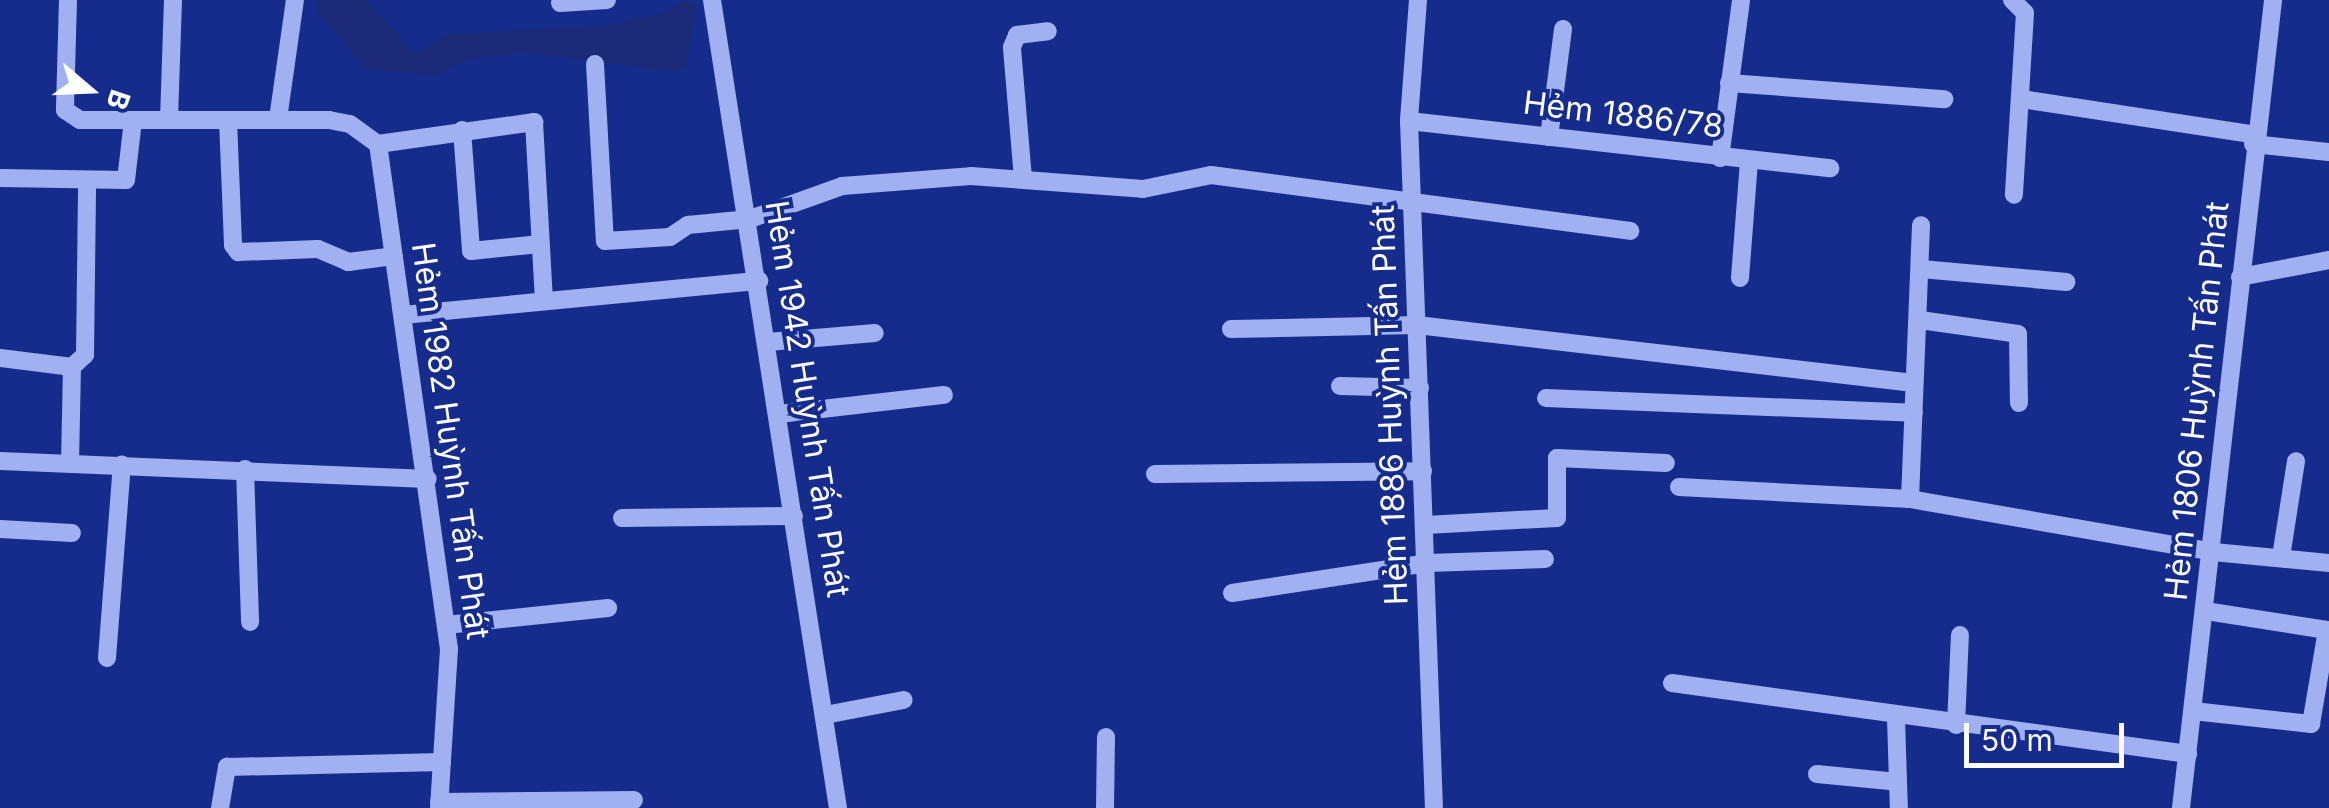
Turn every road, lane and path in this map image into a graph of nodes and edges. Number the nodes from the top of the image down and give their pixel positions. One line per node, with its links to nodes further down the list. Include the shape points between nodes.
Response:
1 (68, 0): 18 (street, via 66,110 80,120)
2 (173, 0): 19 (street)
3 (295, 0): 17 (street)
4 (607, 0): 10 (street)
5 (712, 0): 35 (street, Hẻm 1942 Huỳnh Tấn Phát)
6 (1418, 0): 21 (street, Hẻm 1886 Huỳnh Tấn Phát)
7 (1741, 0): 14 (street)
8 (2012, 0): 15 (street, via 2026,13)
9 (2273, 0): 24 (street, Hẻm 1806 Huỳnh Tấn Phát)
10 (560, 3)
11 (1563, 29): 23 (street)
12 (1048, 31): 31 (street, via 1017,35 1012,46)
13 (596, 64): 35 (street, via 605,241 670,237 688,225)
14 (1729, 83): 16 (street); 27 (street)
15 (2022, 98): 24 (street); 33 (street)
16 (1944, 99)
17 (278, 118): 20 (street); 25 (street, via 350,124)
18 (133, 120): 19 (street); 32 (street, via 126,180)
19 (169, 120): 20 (street)
20 (228, 120): 39 (street, via 238,252 318,249 348,262)
21 (1409, 121): 23 (street, Hẻm 1886/78); 34 (street, Hẻm 1886 Huỳnh Tấn Phát)
22 (462, 130): 25 (street); 38 (street, via 471,250); 38 (street, via 534,122)
23 (1549, 137): 27 (street, Hẻm 1886/78)
24 (2254, 140): 26 (street); 42 (street, Hẻm 1806 Huỳnh Tấn Phát)
25 (378, 144): 39 (street, Hẻm 1982 Huỳnh Tấn Phát)
26 (2329, 152)
27 (1720, 158): 28 (street, Hẻm 1886/78)
28 (1749, 161): 29 (street, Hẻm 1886/78); 43 (street)
29 (1830, 168)
30 (0, 178): 32 (street)
31 (1023, 179): 34 (street, via 1143,189 1211,175); 35 (street, via 842,186)
32 (87, 180): 54 (street, via 85,355)
33 (2014, 195)
34 (1412, 202): 37 (street); 49 (street, Hẻm 1886 Huỳnh Tấn Phát)
35 (750, 219): 44 (street, Hẻm 1942 Huỳnh Tấn Phát)
36 (1921, 226): 41 (street)
37 (1630, 232)
38 (540, 244): 46 (street)
39 (394, 256): 47 (street, Hẻm 1982 Huỳnh Tấn Phát)
40 (2329, 260): 42 (street, via 2301,260)
41 (1921, 269): 45 (street); 48 (street)
42 (2240, 277): 79 (street, Hẻm 1806 Huỳnh Tấn Phát)
43 (1740, 278)
44 (759, 282): 46 (street); 52 (street, Hẻm 1942 Huỳnh Tấn Phát)
45 (2066, 282)
46 (544, 299): 47 (street)
47 (402, 314): 71 (street, Hẻm 1982 Huỳnh Tấn Phát)
48 (1920, 320): 55 (street); 60 (street, via 2018,334)
49 (1417, 325): 50 (street); 55 (street); 57 (street, Hẻm 1886 Huỳnh Tấn Phát)
50 (1231, 329)
51 (876, 332): 52 (street)
52 (768, 342): 62 (street, Hẻm 1942 Huỳnh Tấn Phát)
53 (0, 358): 54 (street)
54 (72, 367): 66 (street)
55 (1914, 383): 61 (street)
56 (1340, 386): 57 (street)
57 (1420, 388): 69 (street, Hẻm 1886 Huỳnh Tấn Phát)
58 (944, 395): 62 (street)
59 (1546, 398): 61 (street)
60 (2019, 403)
61 (1914, 413): 73 (street)
62 (779, 414): 74 (street, Hẻm 1942 Huỳnh Tấn Phát)
63 (0, 461): 66 (street)
64 (2296, 461): 80 (street)
65 (1666, 463): 76 (street, via 1557,458 1557,518)
66 (70, 464): 67 (street)
67 (122, 466): 68 (street); 90 (street)
68 (245, 468): 71 (street); 87 (street)
69 (1423, 472): 70 (street); 76 (street, Hẻm 1886 Huỳnh Tấn Phát)
70 (1155, 474)
71 (428, 480): 88 (street, Hẻm 1982 Huỳnh Tấn Phát)
72 (1678, 487): 73 (street)
73 (1910, 499): 79 (street)
74 (794, 516): 75 (street); 94 (street, Hẻm 1942 Huỳnh Tấn Phát)
75 (622, 518)
76 (1426, 525): 82 (street, Hẻm 1886 Huỳnh Tấn Phát)
77 (0, 529): 78 (street)
78 (72, 532)
79 (2213, 552): 80 (street); 86 (street, Hẻm 1806 Huỳnh Tấn Phát)
80 (2281, 557): 83 (street)
81 (1545, 559): 82 (street)
82 (1427, 563): 84 (street); 107 (street, Hẻm 1886 Huỳnh Tấn Phát)
83 (2329, 563)
84 (1232, 593)
85 (608, 608): 88 (street)
86 (2206, 610): 93 (street, Hẻm 1806 Huỳnh Tấn Phát); 93 (street, via 2327,630 2311,724)
87 (250, 622)
88 (446, 625): 99 (street, Hẻm 1982 Huỳnh Tấn Phát)
89 (1960, 635): 96 (street)
90 (107, 658)
91 (1672, 683): 95 (street)
92 (904, 700): 94 (street)
93 (2193, 711): 98 (street, Hẻm 1806 Huỳnh Tấn Phát)
94 (825, 715): 105 (street, Hẻm 1942 Huỳnh Tấn Phát)
95 (1896, 718): 96 (street); 101 (street)
96 (1956, 726): 98 (street)
97 (1106, 737): 106 (street)
98 (2188, 754): 109 (street, Hẻm 1806 Huỳnh Tấn Phát)
99 (442, 762): 103 (street, Hẻm 1982 Huỳnh Tấn Phát); 104 (street, via 227,767)
100 (1817, 774): 101 (street)
101 (1898, 782): 108 (street)
102 (634, 800): 103 (street)
103 (439, 805)
104 (220, 808)
105 (838, 808)
106 (1105, 808)
107 (1434, 808)
108 (1899, 808)
109 (2181, 808)

